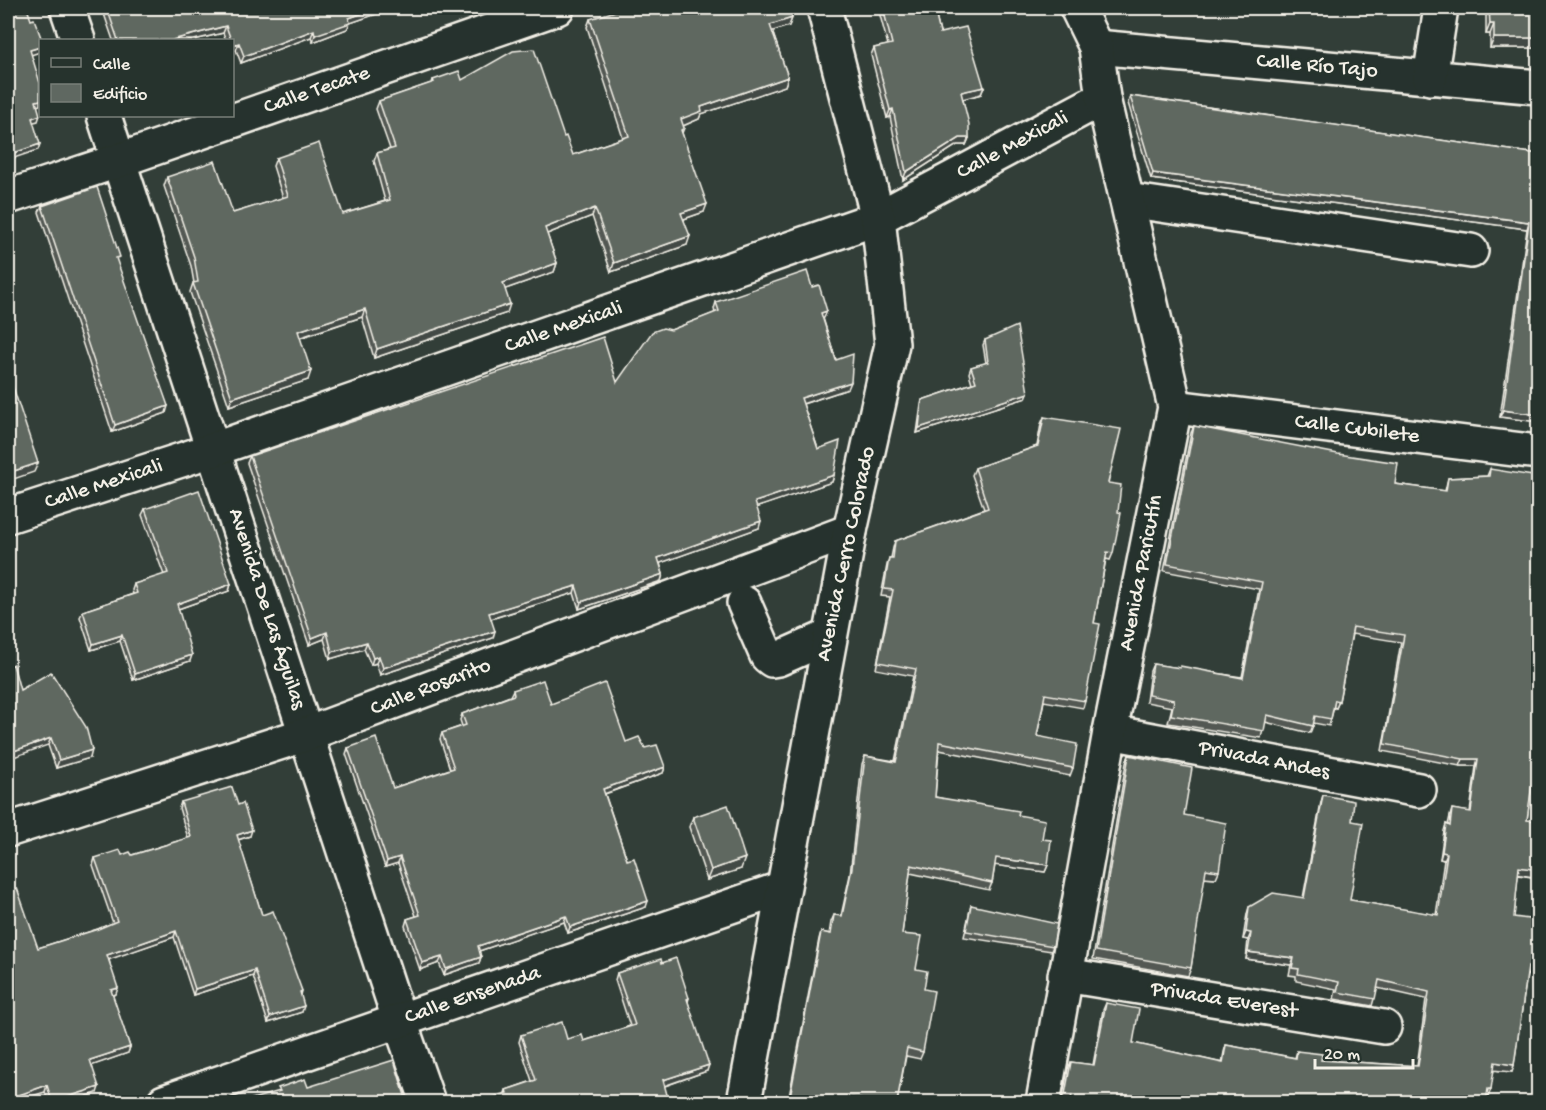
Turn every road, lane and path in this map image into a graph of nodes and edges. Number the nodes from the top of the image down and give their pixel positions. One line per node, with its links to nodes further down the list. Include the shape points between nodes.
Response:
1 (67, 8): 6 (street)
2 (557, 8): 12 (street, Calle Tecate)
3 (824, 8): 15 (street, Avenida Cerro Colorado)
4 (1077, 8): 7 (street, Avenida Paricutín)
5 (1441, 8): 8 (street)
6 (78, 39)
7 (1096, 47): 8 (street, Calle Río Tajo); 10 (street, Avenida Paricutín)
8 (1430, 78): 9 (street, Calle Río Tajo)
9 (1539, 87)
10 (1103, 98): 14 (street, Avenida Paricutín); 15 (street, Calle Mexicali)
11 (104, 117): 12 (street, Avenida De Las Águilas)
12 (120, 160): 13 (street, Calle Tecate); 18 (street, Avenida De Las Águilas)
13 (8, 197)
14 (1127, 200): 16 (street); 17 (street, Avenida Paricutín)
15 (878, 218): 18 (street, Calle Mexicali); 21 (street, Avenida Cerro Colorado, via 892,344)
16 (1471, 251)
17 (1175, 407): 19 (street, Calle Cubilete); 24 (street, Avenida Paricutín)
18 (212, 450): 20 (street, Calle Mexicali); 25 (street, Avenida De Las Águilas)
19 (1539, 452)
20 (8, 516)
21 (850, 531): 23 (street, Avenida Cerro Colorado); 25 (street, Calle Rosarito)
22 (744, 603): 23 (street, via 772,660)
23 (830, 636): 28 (street, Avenida Cerro Colorado)
24 (1110, 732): 26 (street, Privada Andes); 29 (street, Avenida Paricutín)
25 (307, 734): 27 (street, Calle Rosarito); 30 (street, Avenida De Las Águilas)
26 (1419, 790)
27 (8, 830)
28 (783, 888): 30 (street, Calle Ensenada); 34 (street, Avenida Cerro Colorado)
29 (1065, 975): 31 (street, Privada Everest); 35 (street, Avenida Paricutín)
30 (400, 1022): 32 (street, Calle Ensenada); 33 (street, Avenida De Las Águilas)
31 (1384, 1027)
32 (164, 1102)
33 (428, 1102)
34 (744, 1102)
35 (1043, 1102)

